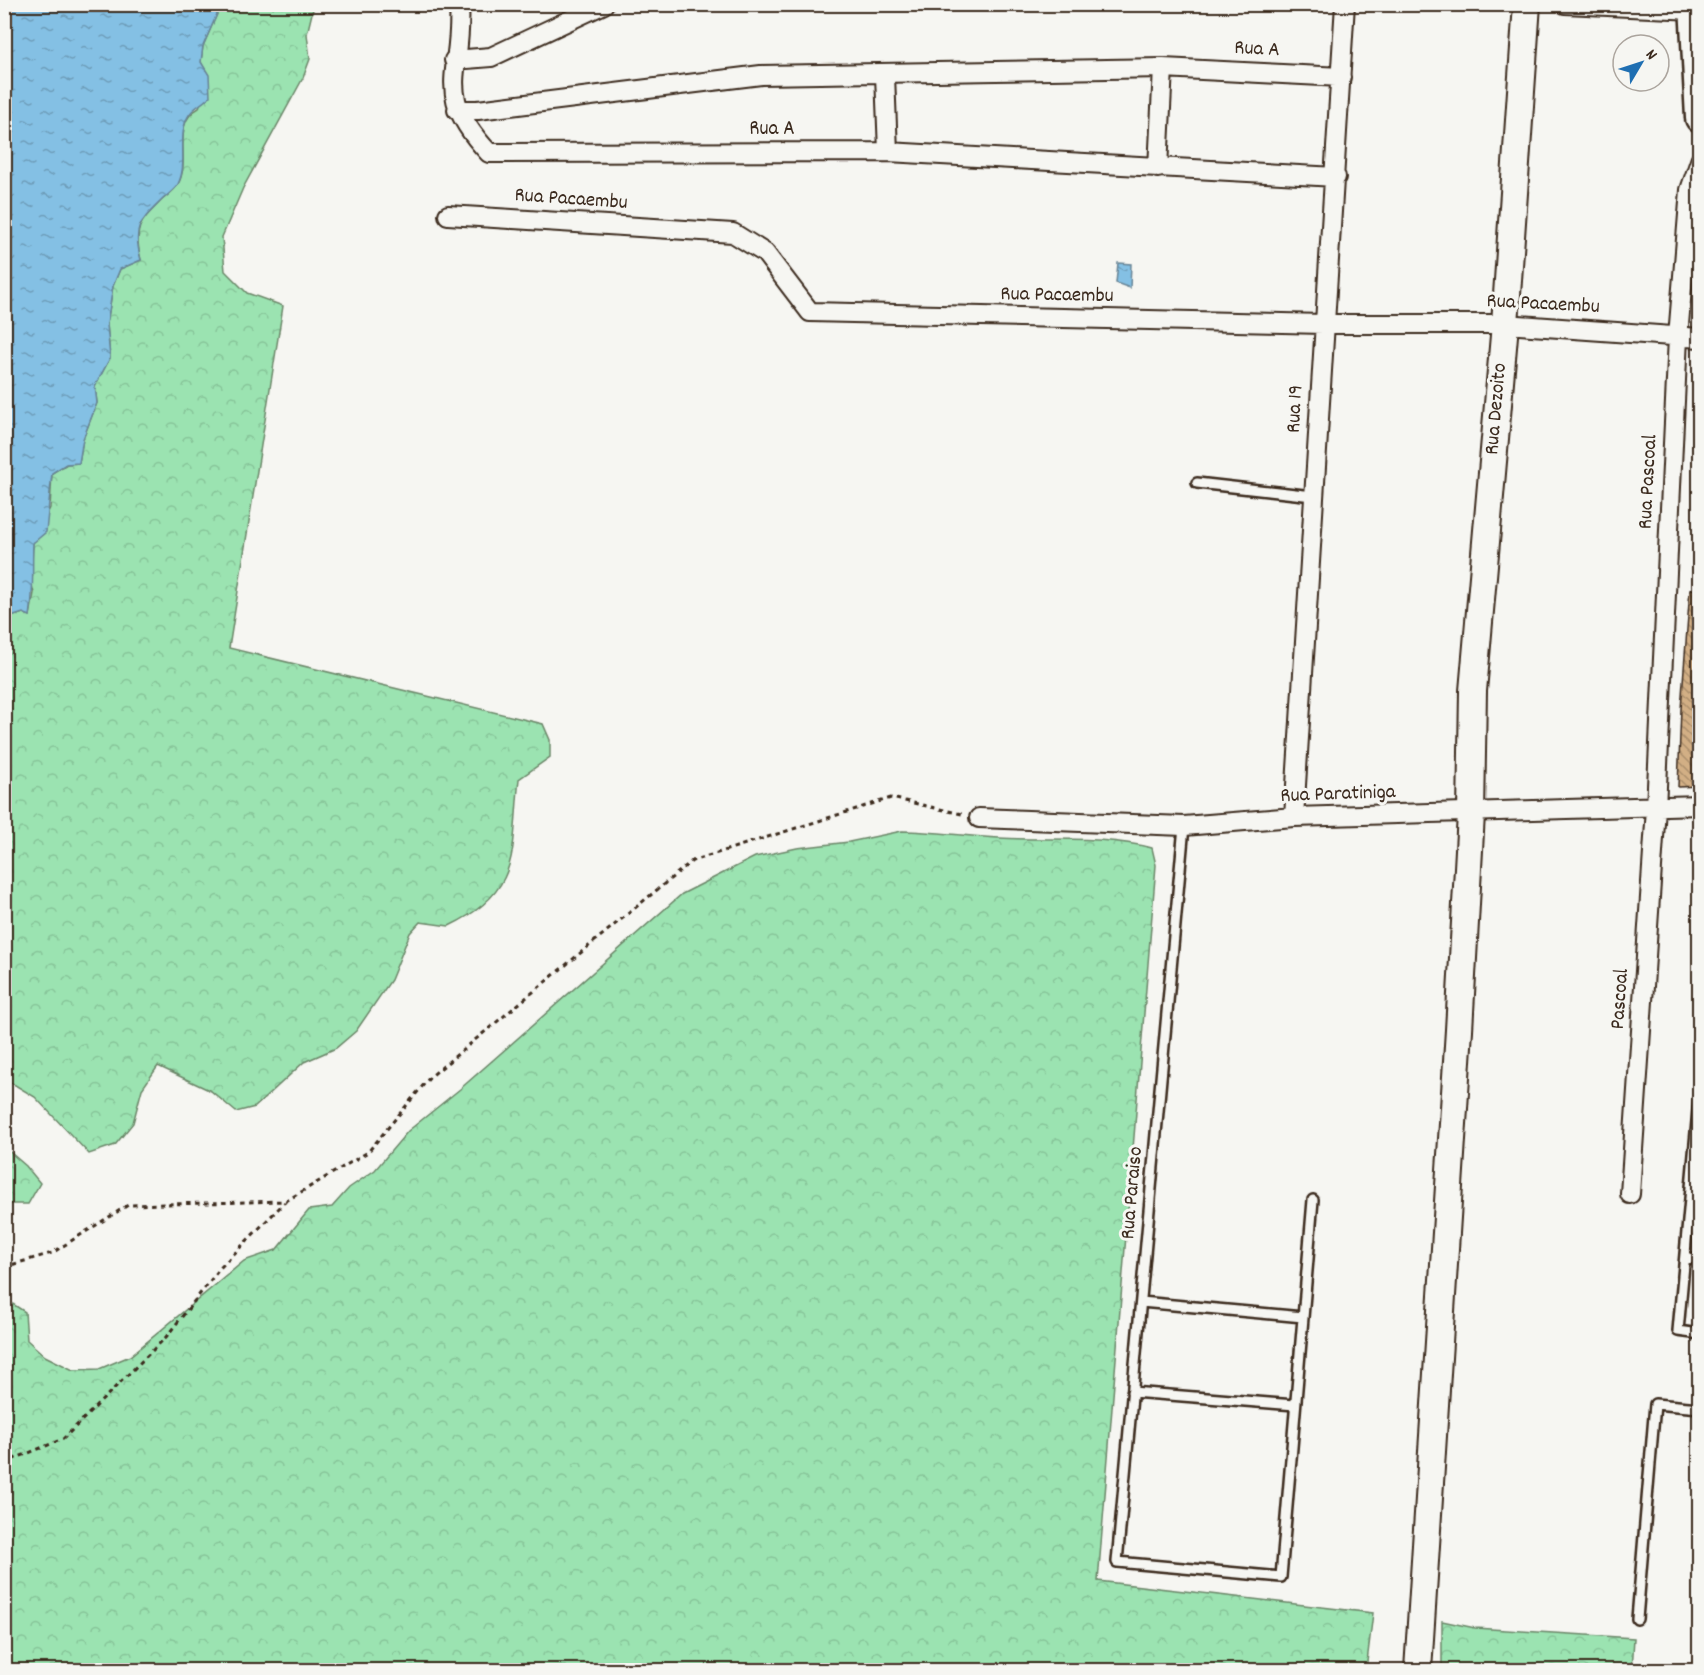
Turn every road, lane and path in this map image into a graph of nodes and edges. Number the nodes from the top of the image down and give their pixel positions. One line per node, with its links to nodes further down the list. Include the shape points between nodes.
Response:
1 (459, 4): 7 (street, Rua A, via 460,29)
2 (604, 4): 7 (street, via 491,57)
3 (1346, 4): 10 (street, Rua 19)
4 (1527, 4): 19 (street, Rua Dezoito)
5 (1565, 4): 6 (street)
6 (1694, 7): 12 (main road)
7 (454, 60): 11 (street, Rua A, via 452,84)
8 (1162, 68): 9 (street, Rua A); 10 (street, Rua A); 15 (street)
9 (885, 75): 11 (street, Rua A, via 761,75); 13 (street)
10 (1341, 76): 16 (street, Rua 19)
11 (458, 110): 13 (street, Rua A, via 489,153)
12 (1700, 118)
13 (888, 152): 15 (street, Rua A)
14 (1700, 161): 20 (street, Rua Pascoal, via 1690,190)
15 (1158, 168): 16 (street, Rua A)
16 (1336, 177): 18 (street, Rua 19)
17 (448, 215): 18 (street, Rua Pacaembu, via 733,233 765,253 810,312)
18 (1323, 324): 19 (street, Rua Pacaembu); 23 (street, Rua 19)
19 (1505, 324): 20 (street, Rua Pacaembu); 26 (street, Rua Dezoito, via 1473,691)
20 (1678, 337): 21 (street, Rua Pacaembu); 25 (street, Rua Pascoal)
21 (1700, 338)
22 (1197, 483): 23 (lane)
23 (1313, 496): 27 (street, Rua 19)
24 (1700, 806): 25 (street, Rua Paratiniga)
25 (1656, 808): 26 (street, Rua Paratiniga); 32 (street, Pascoal)
26 (1471, 814): 27 (street, Rua Paratiniga); 48 (street, Rua Dezoito)
27 (1294, 817): 29 (street, Rua Paratiniga)
28 (979, 818): 29 (street, Rua Paratiniga); 34 (path, via 891,798 692,861 429,1077 368,1152)
29 (1184, 826): 40 (lane, Rua Paraiso)
30 (1700, 1088): 31 (lane)
31 (1697, 1149): 35 (lane)
32 (1630, 1194)
33 (1313, 1200): 41 (lane)
34 (286, 1201): 39 (path, via 128,1205 52,1253); 46 (path, via 221,1267 166,1337 63,1439)
35 (1688, 1220): 36 (lane); 37 (lane)
36 (1700, 1221)
37 (1685, 1258): 38 (lane); 42 (lane, via 1678,1331)
38 (1700, 1259)
39 (4, 1267)
40 (1141, 1302): 41 (lane); 43 (lane, Rua Paraiso)
41 (1303, 1317): 44 (lane)
42 (1700, 1334)
43 (1132, 1392): 44 (lane); 44 (lane, Rua Paraiso, via 1117,1562 1281,1577)
44 (1296, 1405)
45 (1700, 1408): 47 (lane, via 1655,1404)
46 (4, 1463)
47 (1636, 1618)
48 (1418, 1671)

